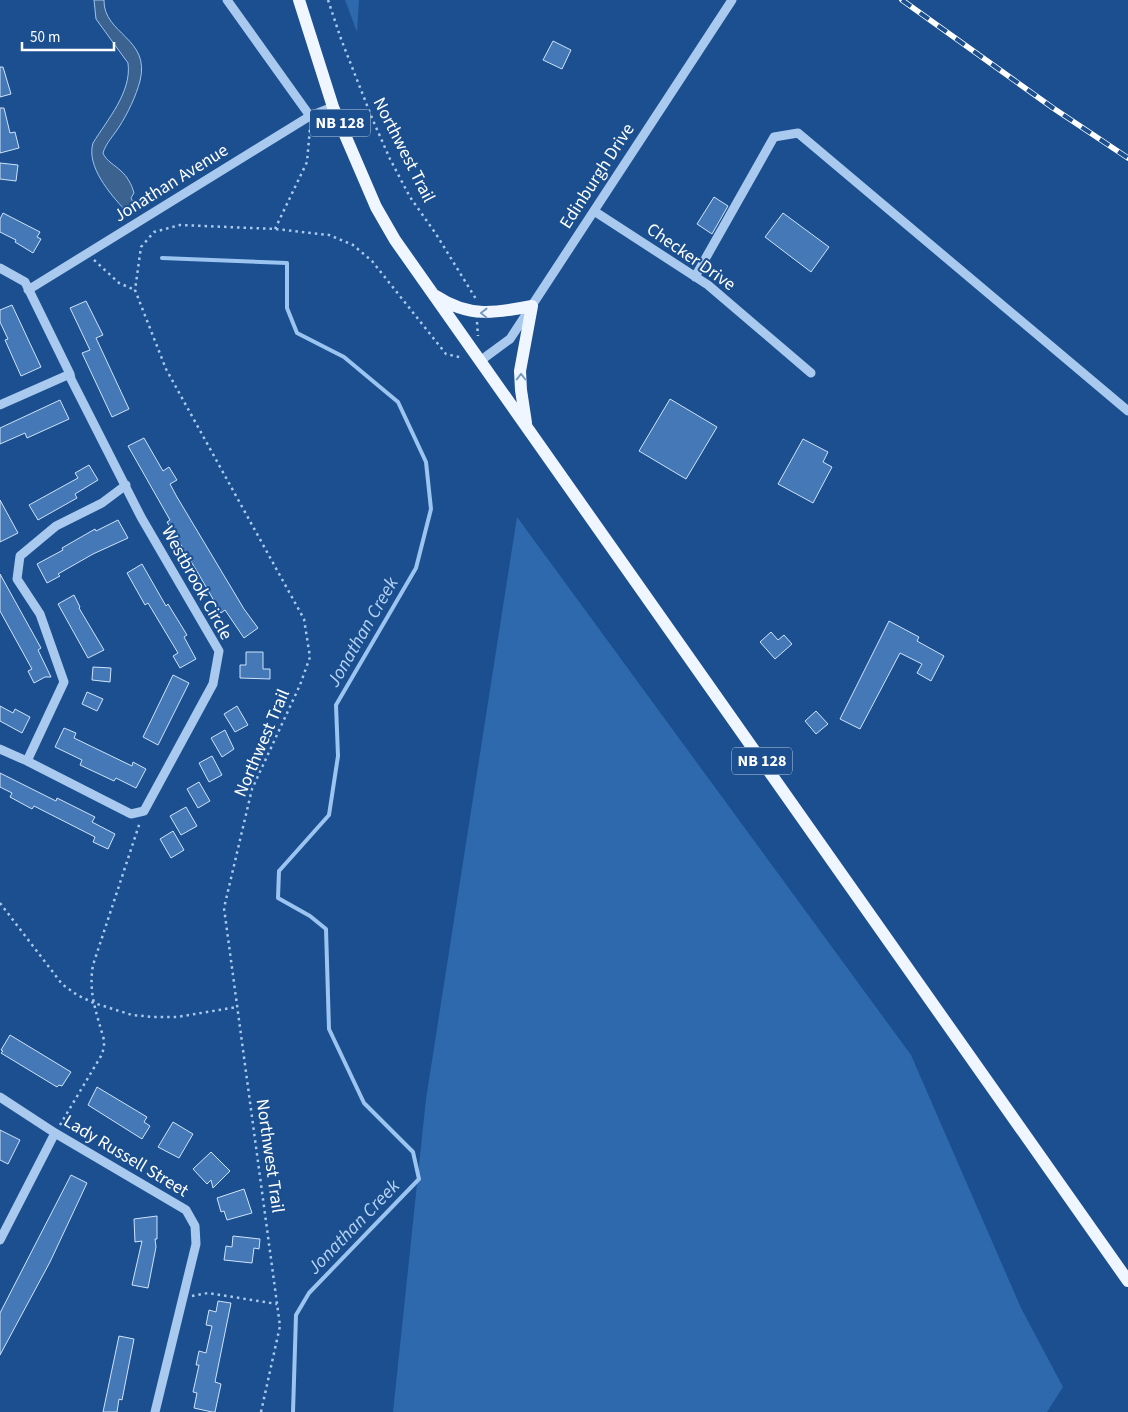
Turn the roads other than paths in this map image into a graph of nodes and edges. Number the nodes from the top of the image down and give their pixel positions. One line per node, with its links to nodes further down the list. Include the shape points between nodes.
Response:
1 (227, 0): 5 (street)
2 (299, 0): 4 (main road, NB 128)
3 (732, 0): 6 (street, Edinburgh Drive)
4 (333, 107): 5 (street, Jonathan Avenue); 10 (main road, NB 128, via 376,207 394,240)
5 (310, 116): 9 (street, Jonathan Avenue)
6 (594, 211): 8 (street, Checker Drive); 11 (street, Edinburgh Drive)
7 (0, 268): 9 (street, Westbrook Circle, via 25,282)
8 (695, 277): 13 (street, Checker Drive); 16 (street, via 774,138 798,133)
9 (28, 290): 14 (street, Westbrook Circle)
10 (431, 293): 11 (main road, one-way to 10, via 476,313 447,304); 12 (main road, NB 128)
11 (532, 306): 12 (street, Edinburgh Drive, via 510,339); 17 (main road, one-way to 11, via 520,371)
12 (480, 362): 17 (main road, NB 128)
13 (811, 372)
14 (70, 374): 15 (street); 18 (street, Westbrook Circle)
15 (0, 405)
16 (1128, 411)
17 (526, 426): 24 (main road, NB 128)
18 (126, 485): 20 (street, via 102,503 56,526 20,556 17,579 40,614 64,682); 20 (street, Westbrook Circle, via 218,651 213,684 144,811 131,814)
19 (0, 749): 20 (street)
20 (27, 761)
21 (0, 1096): 22 (street, Lady Russell Street)
22 (55, 1133): 23 (street); 25 (street, Lady Russell Street, via 186,1210 195,1226 196,1244)
23 (0, 1240)
24 (1128, 1281)
25 (155, 1412)

